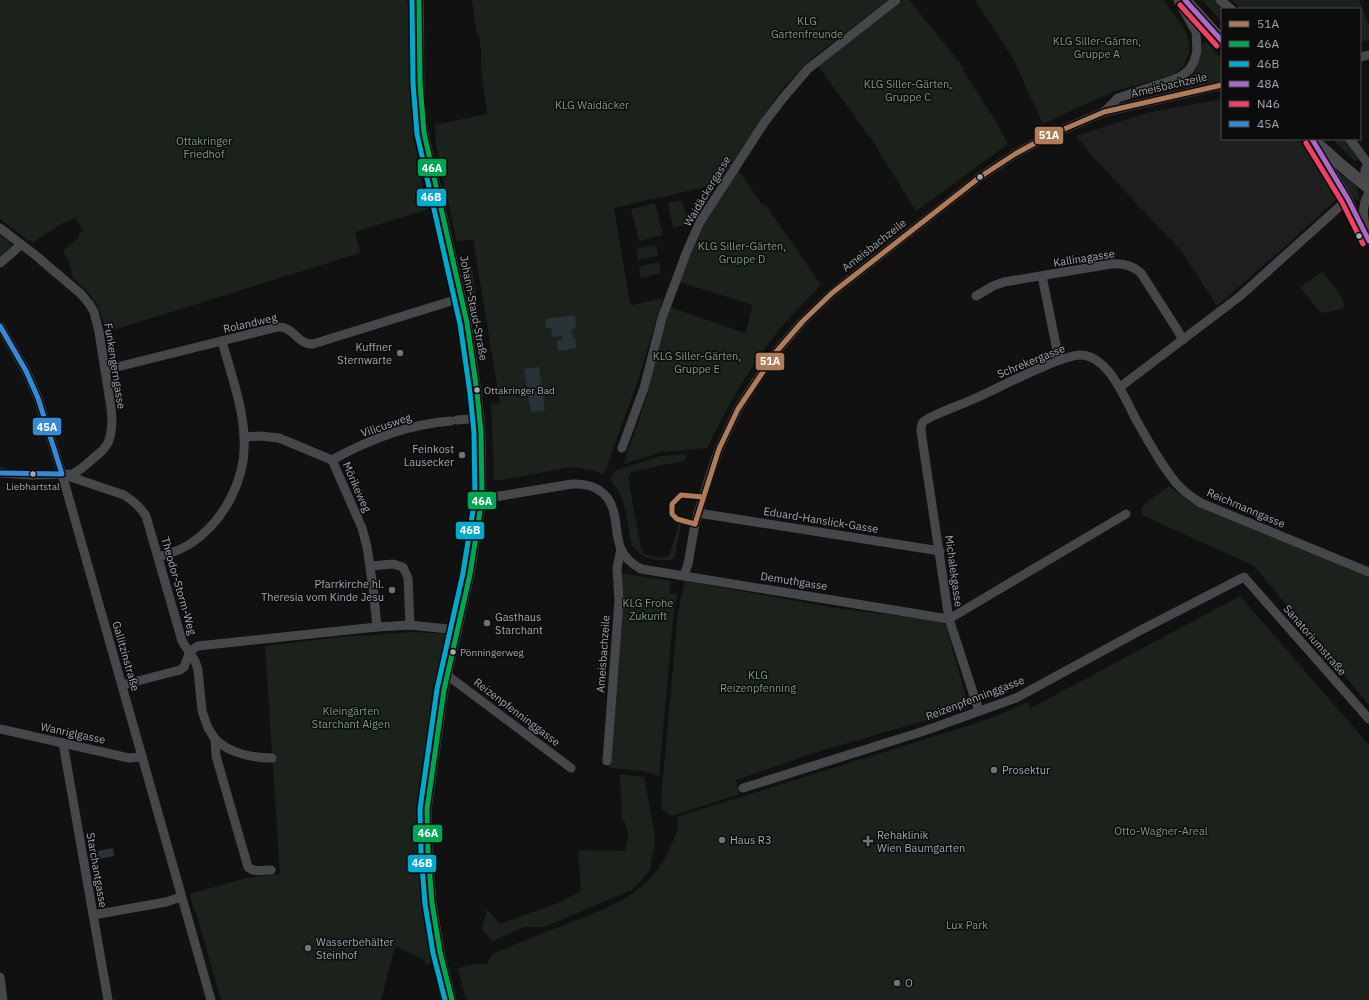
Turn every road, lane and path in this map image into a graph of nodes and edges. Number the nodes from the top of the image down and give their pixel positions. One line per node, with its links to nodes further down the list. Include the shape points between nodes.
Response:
1 (418, 0): 22 (street, Johann-Staud-Straße, via 419,91 422,121)
2 (896, 0): 32 (street, Waidäckergasse, via 808,69 764,123 700,222 662,318 644,388)
3 (1178, 0): 9 (street, via 1196,32 1197,51 1189,70 1172,80 1118,98)
4 (1185, 0): 7 (main road)
5 (1220, 0): 6 (street)
6 (1230, 8)
7 (1221, 40)
8 (1221, 85): 9 (street, Ameisbachzeile)
9 (1104, 112): 37 (street, Ameisbachzeile, via 1048,136 999,164 832,293 802,322 777,351 738,409 719,449)
10 (1314, 140): 14 (main road)
11 (1314, 140): 15 (street)
12 (1351, 140): 13 (street)
13 (1368, 164): 14 (street, via 1364,172)
14 (1367, 188): 17 (street, via 1363,208)
15 (1348, 199): 17 (street); 24 (street, via 1239,298)
16 (0, 228): 18 (street, Funkengerngasse)
17 (1367, 237)
18 (21, 244): 19 (street); 27 (street, Funkengerngasse, via 81,294 90,305 99,332)
19 (0, 262)
20 (1042, 276): 21 (street, Kallinagasse, via 1004,282); 24 (street, Kallinagasse, via 1111,264 1131,266 1141,273); 26 (street)
21 (976, 296)
22 (461, 298): 25 (street, Rolandweg, via 313,344 302,342 289,330 280,327); 29 (street, Johann-Staud-Straße, via 471,347)
23 (0, 326): 35 (street, Gallitzinstraße, via 38,398)
24 (1183, 340): 28 (street)
25 (222, 342): 27 (street, Rolandweg); 31 (street, via 237,396)
26 (1059, 360): 28 (street, Schrekergasse, via 1080,355 1092,358 1104,367); 30 (street, Schrekergasse, via 926,420 921,426)
27 (105, 370): 35 (street, Funkengerngasse, via 112,421 108,442 103,450 74,474)
28 (1120, 387): 43 (street, Reichmanngasse, via 1158,457 1178,486 1190,496 1201,503)
29 (480, 418): 33 (street, Vilicusweg, via 436,422 402,430); 36 (street, Johann-Staud-Straße)
30 (921, 431): 40 (street, Michalekgasse)
31 (244, 437): 33 (street, Mörikeweg, via 279,438); 41 (street, via 238,479 219,517 191,544)
32 (622, 448)
33 (332, 460): 42 (street, Mörikeweg, via 362,528)
34 (0, 474): 35 (street)
35 (62, 474): 41 (street, Theodor-Storm-Weg, via 124,495 134,501 146,516); 52 (street, Gallitzinstraße)
36 (482, 499): 39 (street, Demuthgasse, via 572,484 590,486 598,489 610,503); 49 (street, Johann-Staud-Straße)
37 (698, 513): 40 (street, Eduard-Hanslick-Gasse); 44 (street, Ameisbachzeile)
38 (1126, 514): 46 (street)
39 (621, 549): 44 (street, Demuthgasse, via 627,559 641,568); 60 (street, Ameisbachzeile, via 617,568 619,600)
40 (940, 551): 46 (street, Michalekgasse)
41 (159, 557): 50 (street, Theodor-Storm-Weg, via 182,642)
42 (371, 566): 47 (street, via 393,564 403,567 408,578); 48 (street, Mörikeweg)
43 (1369, 572)
44 (684, 575): 46 (street, Demuthgasse)
45 (1244, 577): 53 (street, Reizenpfenninggasse, via 1016,698); 54 (street, Sanatoriumstraße)
46 (949, 619): 53 (street, Michalekgasse)
47 (410, 625): 48 (street); 49 (street)
48 (376, 627): 50 (street, via 198,646)
49 (458, 630): 51 (street, Johann-Staud-Straße)
50 (190, 651): 52 (street, via 184,667 180,670); 56 (street, Theodor-Storm-Weg, via 198,670 202,711)
51 (447, 675): 61 (street, Reizenpfenninggasse); 70 (street, Johann-Staud-Straße, via 428,797 427,835 432,903 440,952)
52 (122, 685): 58 (street, Gallitzinstraße)
53 (979, 711): 62 (street, Reizenpfenninggasse)
54 (1369, 719)
55 (0, 729): 57 (street, Wanriglgasse)
56 (215, 739): 59 (street, via 238,753); 63 (street, Theodor-Storm-Weg, via 216,756 248,868 254,871)
57 (63, 743): 58 (street, Wanriglgasse, via 129,758); 65 (street, Starchantgasse)
58 (142, 757): 64 (street, Gallitzinstraße)
59 (272, 758)
60 (607, 761)
61 (571, 768)
62 (743, 788)
63 (271, 870)
64 (181, 896): 65 (street, via 166,902); 69 (street, Gallitzinstraße)
65 (93, 915): 68 (street, Starchantgasse)
66 (0, 977): 67 (street)
67 (3, 1000)
68 (108, 1000)
69 (211, 1000)
70 (452, 1000)

